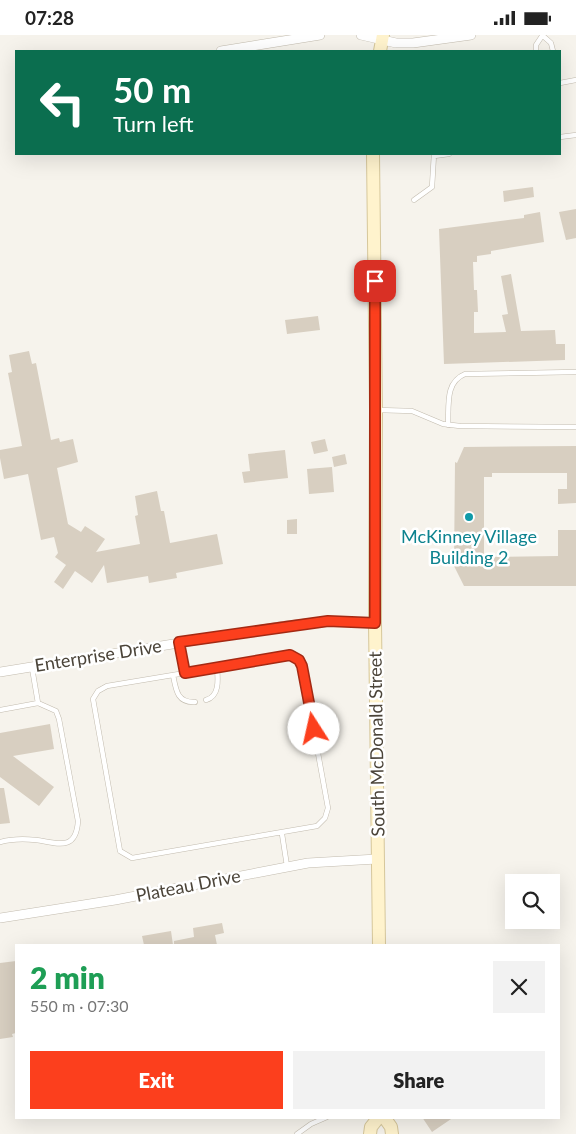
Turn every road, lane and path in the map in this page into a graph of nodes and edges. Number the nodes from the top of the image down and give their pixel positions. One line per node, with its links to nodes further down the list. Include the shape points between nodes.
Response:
1 (320, 35): 6 (street)
2 (361, 35): 5 (street)
3 (471, 35): 5 (street, via 413,43)
4 (542, 36): 7 (lane); 8 (lane, via 552,43)
5 (382, 42)
6 (227, 50)
7 (536, 50)
8 (553, 50)
9 (576, 80): 10 (lane)
10 (561, 83)
11 (576, 135): 12 (lane)
12 (561, 137)
13 (373, 155): 17 (main road, South McDonald Street)
14 (434, 155): 15 (lane, via 432,187)
15 (414, 200)
16 (576, 372): 18 (lane, via 465,373 451,385)
17 (376, 410): 18 (lane, via 412,411); 20 (main road, South McDonald Street)
18 (448, 425): 19 (lane)
19 (576, 427)
20 (375, 623): 21 (street, Enterprise Drive, via 328,621); 33 (main road, South McDonald Street)
21 (179, 642): 22 (street, Enterprise Drive); 25 (lane)
22 (32, 666): 24 (street, Enterprise Drive); 29 (lane)
23 (217, 667): 25 (lane); 27 (lane, via 215,695); 31 (lane, via 290,655 302,666 328,808 325,818 317,826)
24 (0, 672)
25 (185, 673): 26 (lane)
26 (173, 675): 28 (lane, via 179,697); 31 (lane, via 107,686 93,699 120,851 132,858)
27 (206, 700)
28 (195, 702)
29 (38, 703): 30 (lane); 32 (lane, via 56,711 59,719 78,829 73,839 62,844 30,840)
30 (0, 710)
31 (282, 834): 34 (lane)
32 (0, 842)
33 (378, 859): 34 (street, Plateau Drive); 36 (main road, South McDonald Street)
34 (287, 866): 35 (street, Plateau Drive, via 115,900)
35 (0, 918)
36 (379, 944)
37 (323, 1119): 40 (lane)
38 (377, 1119): 41 (main road)
39 (385, 1119): 42 (main road)
40 (298, 1134)
41 (370, 1134)
42 (392, 1134)

